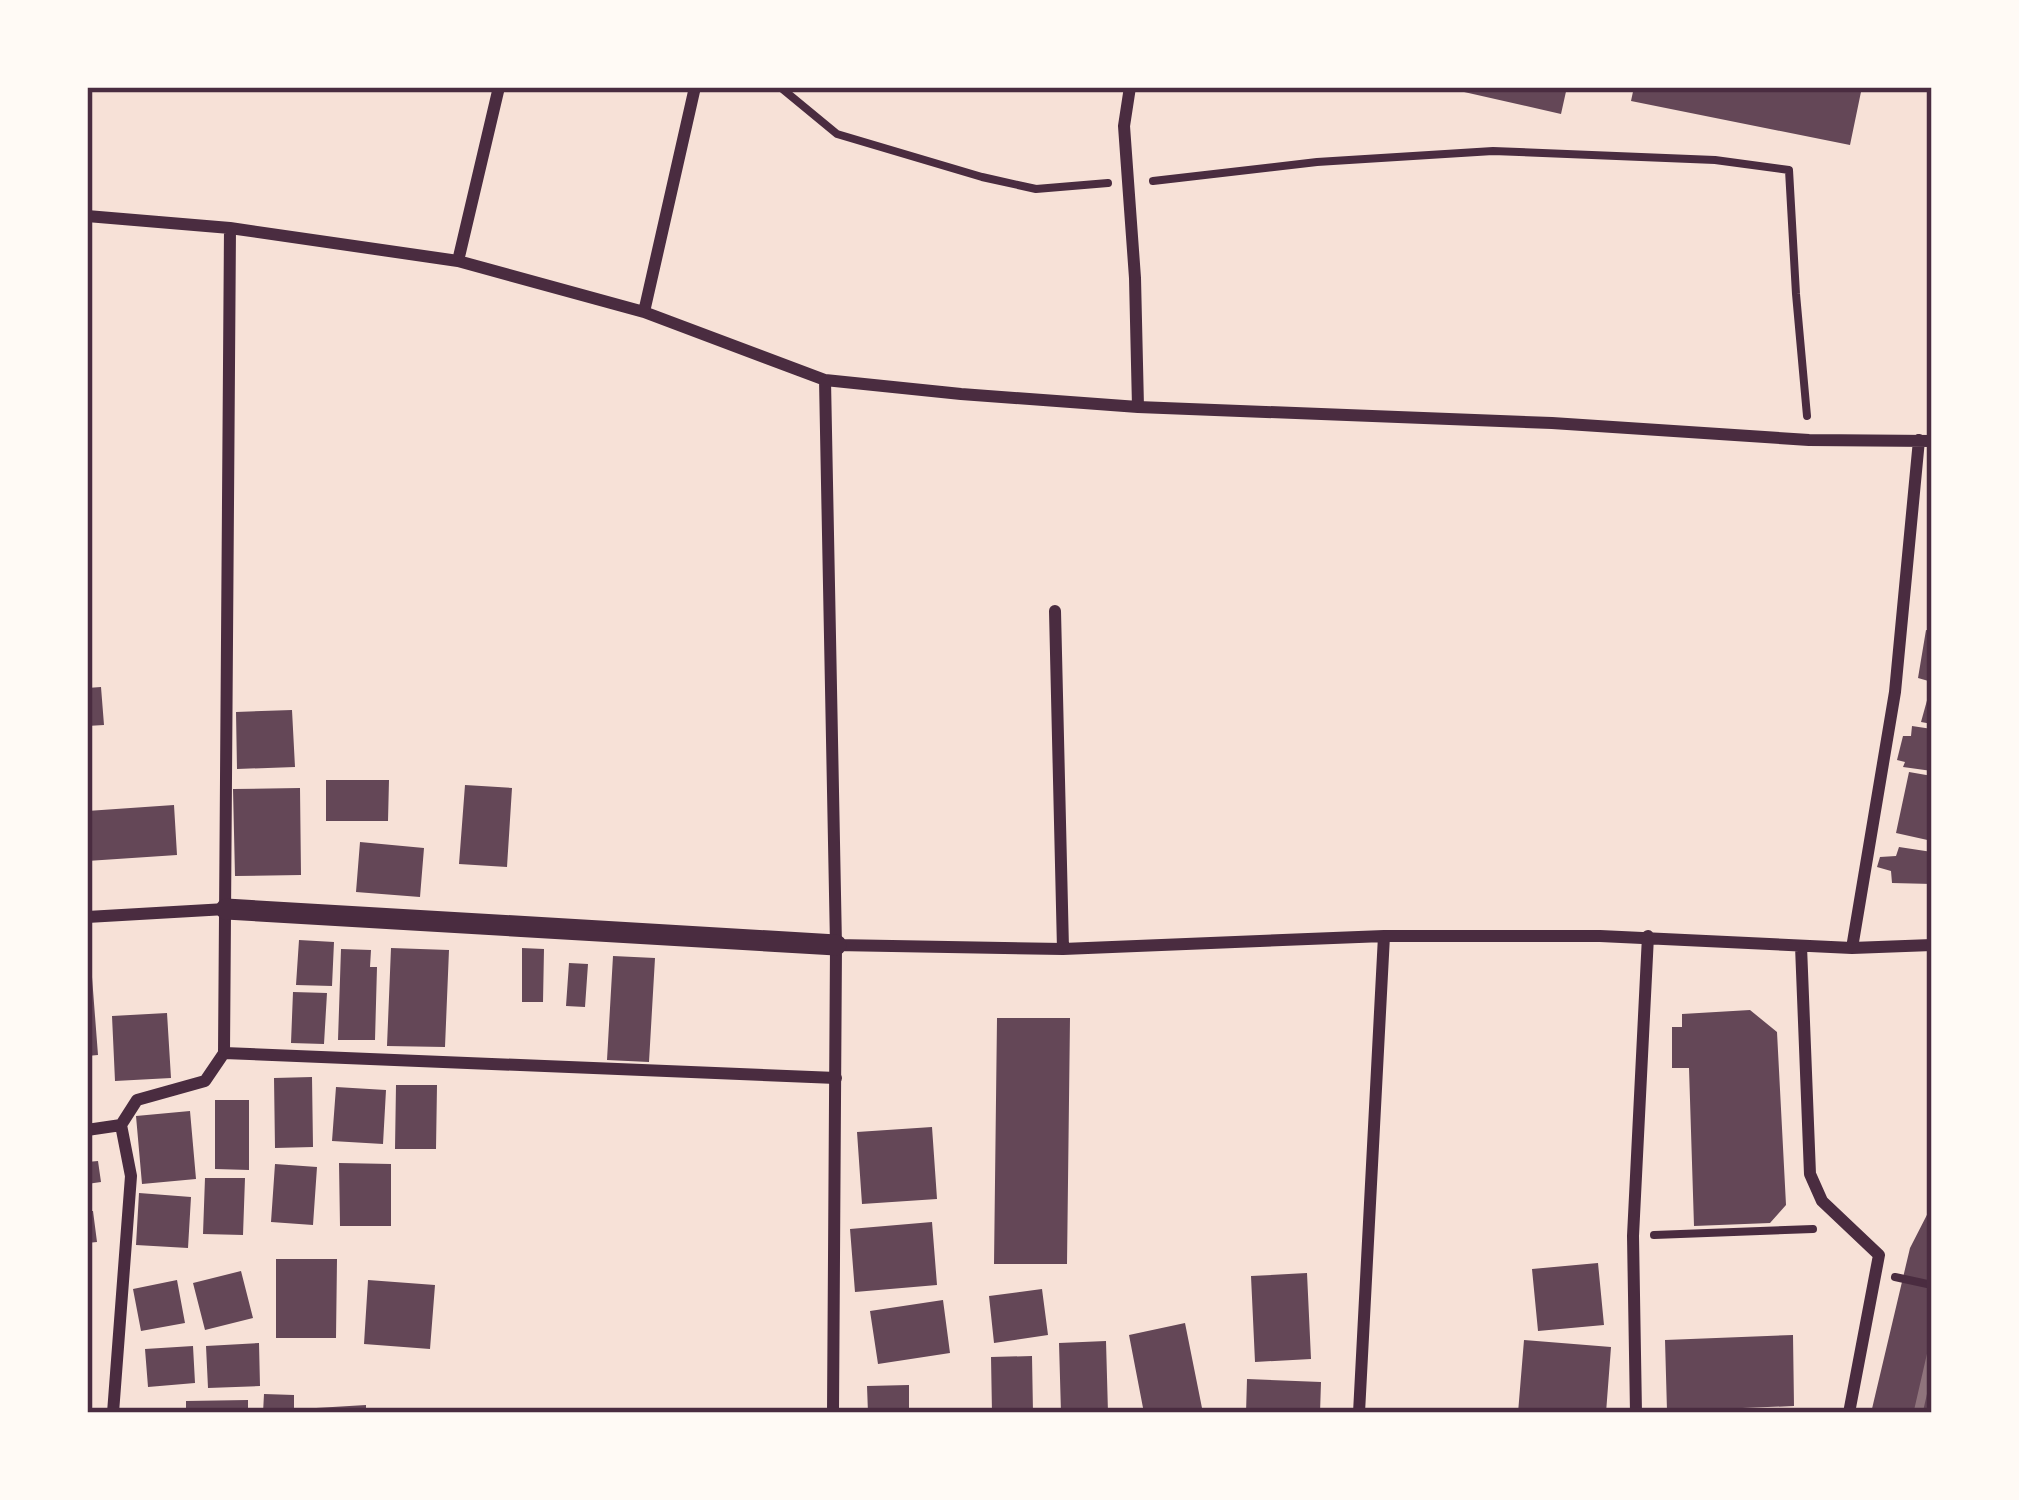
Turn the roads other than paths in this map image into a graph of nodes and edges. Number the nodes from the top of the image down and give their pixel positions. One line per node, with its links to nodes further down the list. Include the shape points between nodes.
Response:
1 (500, 87): 6 (street)
2 (695, 87): 7 (street)
3 (1130, 87): 9 (street, via 1124,126)
4 (87, 216): 5 (street)
5 (230, 228): 6 (street); 12 (street)
6 (458, 261): 7 (street)
7 (644, 312): 8 (street)
8 (825, 380): 9 (street); 16 (street)
9 (1138, 407): 10 (street)
10 (1926, 441): 19 (street)
11 (1055, 611): 20 (street)
12 (226, 909): 13 (street); 16 (street); 21 (street)
13 (87, 916)
14 (1648, 936): 15 (street); 18 (street); 28 (street, via 1633,1236)
15 (1384, 937): 20 (street); 27 (street)
16 (836, 945): 20 (street); 22 (street)
17 (1932, 945): 19 (street)
18 (1802, 946): 19 (street); 29 (street, via 1810,1174 1822,1201 1879,1255)
19 (1852, 948)
20 (1063, 949)
21 (224, 1053): 22 (street); 23 (street, via 205,1081 137,1100)
22 (836, 1078): 26 (street)
23 (121, 1125): 24 (street); 25 (street, via 130,1176)
24 (87, 1130)
25 (113, 1413)
26 (833, 1413)
27 (1359, 1413)
28 (1636, 1413)
29 (1849, 1413)

